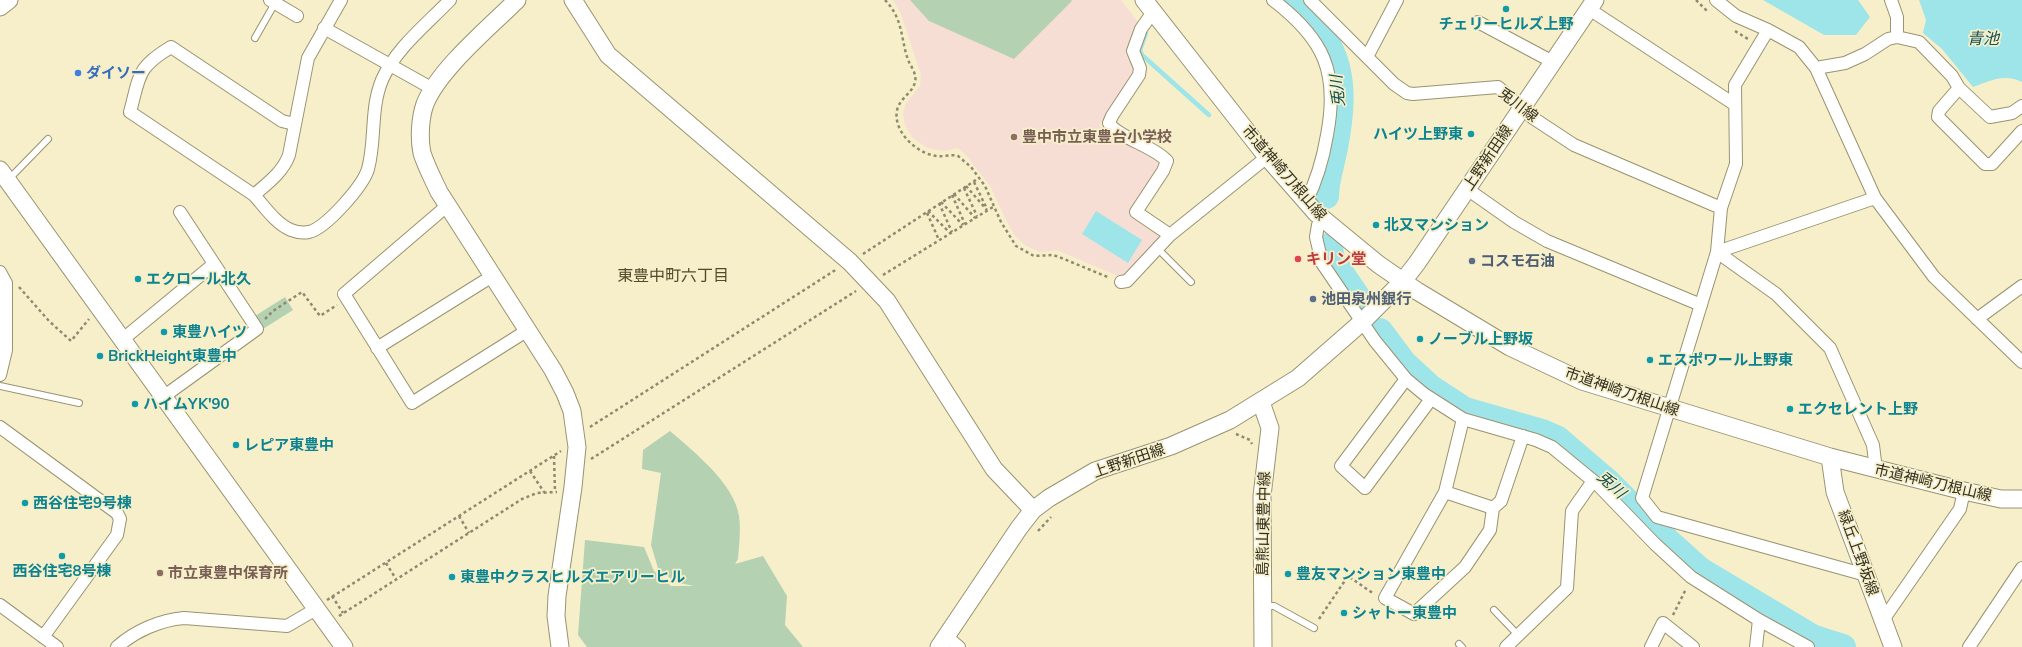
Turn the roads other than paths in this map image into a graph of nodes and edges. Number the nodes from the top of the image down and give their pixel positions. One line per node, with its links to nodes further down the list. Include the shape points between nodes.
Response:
1 (9, 0): 13 (street)
2 (341, 0): 17 (street)
3 (450, 0): 23 (street, via 398,53)
4 (517, 0): 26 (street, via 450,66)
5 (573, 0): 80 (street, via 608,55 850,262 874,286 887,301 994,469)
6 (1274, 0): 40 (street, via 1299,22 1316,42 1323,56 1330,83 1331,109 1324,151 1318,175)
7 (1310, 0): 21 (street, 兎川線)
8 (1397, 0): 21 (street)
9 (1716, 0): 18 (street, via 1736,16)
10 (1891, 0): 19 (street, via 1897,17)
11 (272, 2): 15 (street); 20 (lane)
12 (1592, 5): 22 (street, 上野新田線); 27 (street)
13 (0, 6)
14 (1148, 6): 35 (street, 市道神崎刀根山線); 45 (street, via 1133,51 1141,70 1109,124 1167,161 1136,212)
15 (297, 16)
16 (1478, 22): 22 (street)
17 (324, 28): 23 (street); 31 (street, via 308,58)
18 (1768, 30): 24 (street, via 1799,47); 27 (street, via 1735,85)
19 (1897, 37): 24 (street, via 1888,39 1845,63); 25 (street, via 1919,42 1952,76)
20 (255, 38)
21 (1367, 57): 29 (street, 兎川線, via 1407,94 1495,87)
22 (1553, 62): 29 (street, 上野新田線)
23 (390, 65): 26 (street); 38 (street, via 382,81 373,114 368,171 343,206 310,232 300,232 283,225)
24 (1816, 68): 39 (street)
25 (1959, 88): 30 (street, via 1990,117); 33 (street, via 1939,111 1938,117 1986,164 1992,164)
26 (433, 90): 41 (street, via 425,105 420,128 422,152 429,172)
27 (1734, 104): 42 (street, via 1736,164)
28 (2022, 106): 30 (street)
29 (1522, 108): 37 (street, 上野新田線); 42 (street, 兎川線, via 1574,145)
30 (2012, 113): 32 (street)
31 (294, 124): 38 (street, via 290,155 286,165); 38 (street, via 282,121 171,47 144,66 130,112)
32 (2022, 125)
33 (2022, 131)
34 (48, 139): 36 (lane, via 16,173)
35 (1267, 157): 40 (street, 市道神崎刀根山線); 45 (street)
36 (4, 175): 59 (street)
37 (1467, 189): 51 (street, 上野新田線); 55 (street, via 1514,222 1547,241)
38 (254, 195)
39 (1875, 198): 47 (street); 56 (street, via 1934,276)
40 (1306, 202): 44 (street, 市道神崎刀根山線)
41 (448, 205): 49 (street); 60 (street, via 344,294)
42 (1721, 208): 47 (street)
43 (180, 212): 48 (street)
44 (1323, 219): 51 (street, 市道神崎刀根山線, via 1378,264); 57 (street, via 1316,236 1322,263)
45 (1170, 235): 46 (street)
46 (1158, 249): 52 (street, via 1126,282); 53 (lane)
47 (1717, 252): 55 (street); 74 (street, via 1776,294 1830,348 1873,445)
48 (214, 264): 59 (street); 65 (street, via 257,329)
49 (494, 275): 58 (street); 60 (street)
50 (3, 277): 62 (street, via 6,350)
51 (1403, 280): 57 (street, 上野新田線); 69 (street, 市道神崎刀根山線, via 1510,347 1553,368 1582,381)
52 (1121, 282)
53 (1191, 282)
54 (2022, 286): 56 (street)
55 (1701, 305): 69 (street)
56 (1977, 319): 61 (street)
57 (1362, 322): 63 (street, via 1394,367); 67 (street, 上野新田線, via 1298,378)
58 (528, 330): 60 (street, via 412,403); 96 (street, via 565,393 574,417 576,435 575,472 557,596 556,616)
59 (122, 340): 65 (street)
60 (377, 348)
61 (2022, 362)
62 (0, 375)
63 (1406, 379): 66 (street); 66 (street, via 1341,466 1365,488)
64 (0, 386): 68 (lane)
65 (163, 397): 84 (street)
66 (1431, 399): 70 (street)
67 (1261, 402): 80 (street, 上野新田線, via 1230,420 1171,446 1095,471 1049,498); 85 (street, 島熊山東豊中線, via 1270,428 1262,496)
68 (79, 403)
69 (1670, 408): 73 (street, 市道神崎刀根山線); 82 (street, via 1642,498 1657,517)
70 (1463, 419): 72 (street); 77 (street)
71 (0, 427): 91 (street, via 117,513 120,519 117,535)
72 (1523, 436): 75 (street, via 1552,446); 79 (street, via 1501,501)
73 (1830, 457): 74 (street, 市道神崎刀根山線); 82 (street, 緑丘上野坂線, via 1835,492)
74 (1876, 470): 76 (street, 市道神崎刀根山線)
75 (1593, 481): 87 (street, via 1691,577); 90 (street, via 1572,511 1566,588)
76 (1964, 491): 78 (street, 市道神崎刀根山線, via 2001,499); 88 (street, via 1960,509)
77 (1445, 492): 79 (street); 79 (street, via 1385,598 1414,614 1465,567 1490,530)
78 (2022, 499)
79 (1493, 508)
80 (1034, 510): 92 (street, 上野新田線, via 1019,528)
81 (2022, 568): 104 (street)
82 (1866, 575): 88 (street, 緑丘上野坂線)
83 (0, 605): 91 (street)
84 (320, 605): 94 (street, via 287,626 172,619 142,630); 95 (street)
85 (1263, 606): 89 (lane, via 1274,606); 97 (street, 島熊山東豊中線)
86 (1494, 610): 90 (lane)
87 (1759, 620): 101 (street); 102 (street)
88 (1883, 620): 103 (street, 緑丘上野坂線)
89 (1314, 628)
90 (1518, 635): 98 (street)
91 (43, 637): 93 (street)
92 (948, 643)
93 (57, 647)
94 (117, 647)
95 (344, 647)
96 (560, 647)
97 (1263, 647)
98 (1506, 647)
99 (1651, 647): 100 (street, via 1663,623)
100 (1693, 647)
101 (1756, 647)
102 (1808, 647)
103 (1893, 647)
104 (1969, 647)

